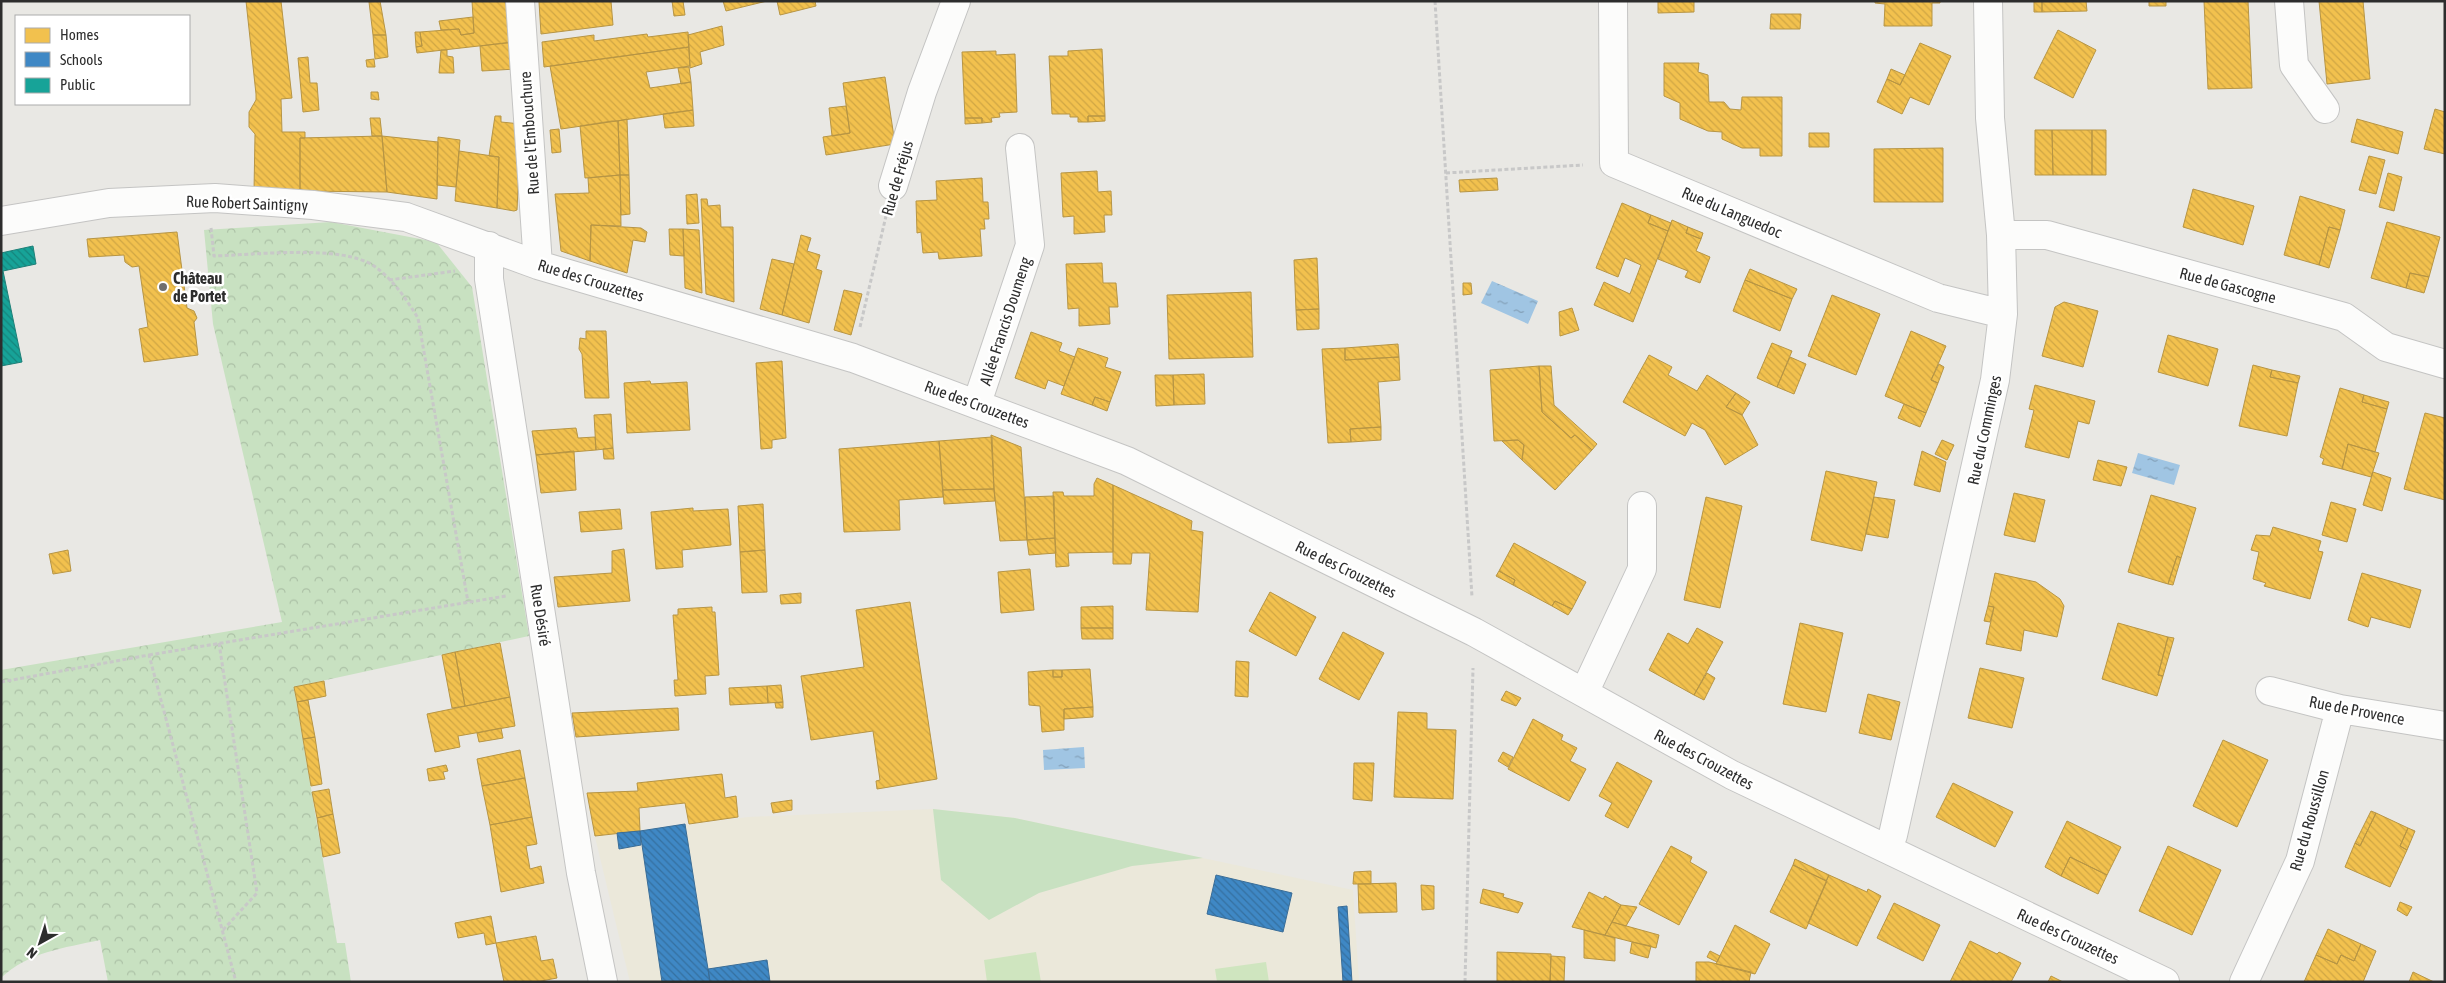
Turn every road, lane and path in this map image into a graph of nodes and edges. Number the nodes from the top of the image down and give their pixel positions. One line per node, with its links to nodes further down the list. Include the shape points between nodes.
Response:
1 (520, 1): 16 (street, Rue de l'Embouchure)
2 (956, 1): 11 (street, Rue de Fréjus, via 922,92)
3 (1435, 1): 10 (path)
4 (1613, 1): 9 (street)
5 (1988, 1): 14 (street, Rue du Comminges, via 1990,118)
6 (2289, 1): 7 (street, via 2294,65)
7 (2325, 109)
8 (1020, 148): 22 (street, Allée Francis Doumeng, via 1030,244)
9 (1614, 163): 10 (path); 19 (street, Rue du Languedoc, via 1938,298)
10 (1446, 173): 26 (path)
11 (893, 186): 20 (path, Rue de Fréjus)
12 (215, 198): 13 (street, Rue Robert Saintigny, via 109,203); 15 (street, Rue Robert Saintigny, via 313,205 406,217); 18 (path, via 211,221 214,256 336,253 373,265)
13 (1, 221)
14 (2001, 236): 19 (street, Rue du Comminges); 21 (street, Rue de Gascogne, via 2047,235 2344,317 2386,346)
15 (490, 246): 16 (street, Rue des Crouzettes); 17 (street, Rue Désiré)
16 (538, 265): 20 (street, Rue des Crouzettes)
17 (490, 279): 18 (path, via 453,270); 24 (street, Rue Désiré)
18 (389, 280): 25 (path, via 418,318)
19 (2003, 314): 34 (street, Rue du Comminges, via 1995,380 1893,835)
20 (853, 358): 22 (street, Rue des Crouzettes)
21 (2445, 364)
22 (977, 403): 26 (street, Rue des Crouzettes, via 1127,461)
23 (1642, 506): 31 (street, via 1642,569)
24 (538, 592): 25 (path); 37 (street, Rue Désiré, via 581,873)
25 (468, 602): 27 (path)
26 (1474, 632): 31 (street, Rue des Crouzettes); 38 (path)
27 (220, 643): 28 (path); 35 (path, via 256,893)
28 (149, 655): 29 (path); 35 (path)
29 (1, 682)
30 (2270, 690): 32 (street, Rue de Provence)
31 (1584, 693): 34 (street, Rue des Crouzettes, via 1732,775)
32 (2340, 709): 33 (street, Rue de Provence); 40 (street, Rue du Roussillon, via 2300,861)
33 (2445, 726)
34 (1887, 849): 39 (street, Rue des Crouzettes)
35 (223, 931): 36 (path)
36 (236, 982)
37 (603, 982)
38 (1465, 982)
39 (2165, 982)
40 (2244, 982)

